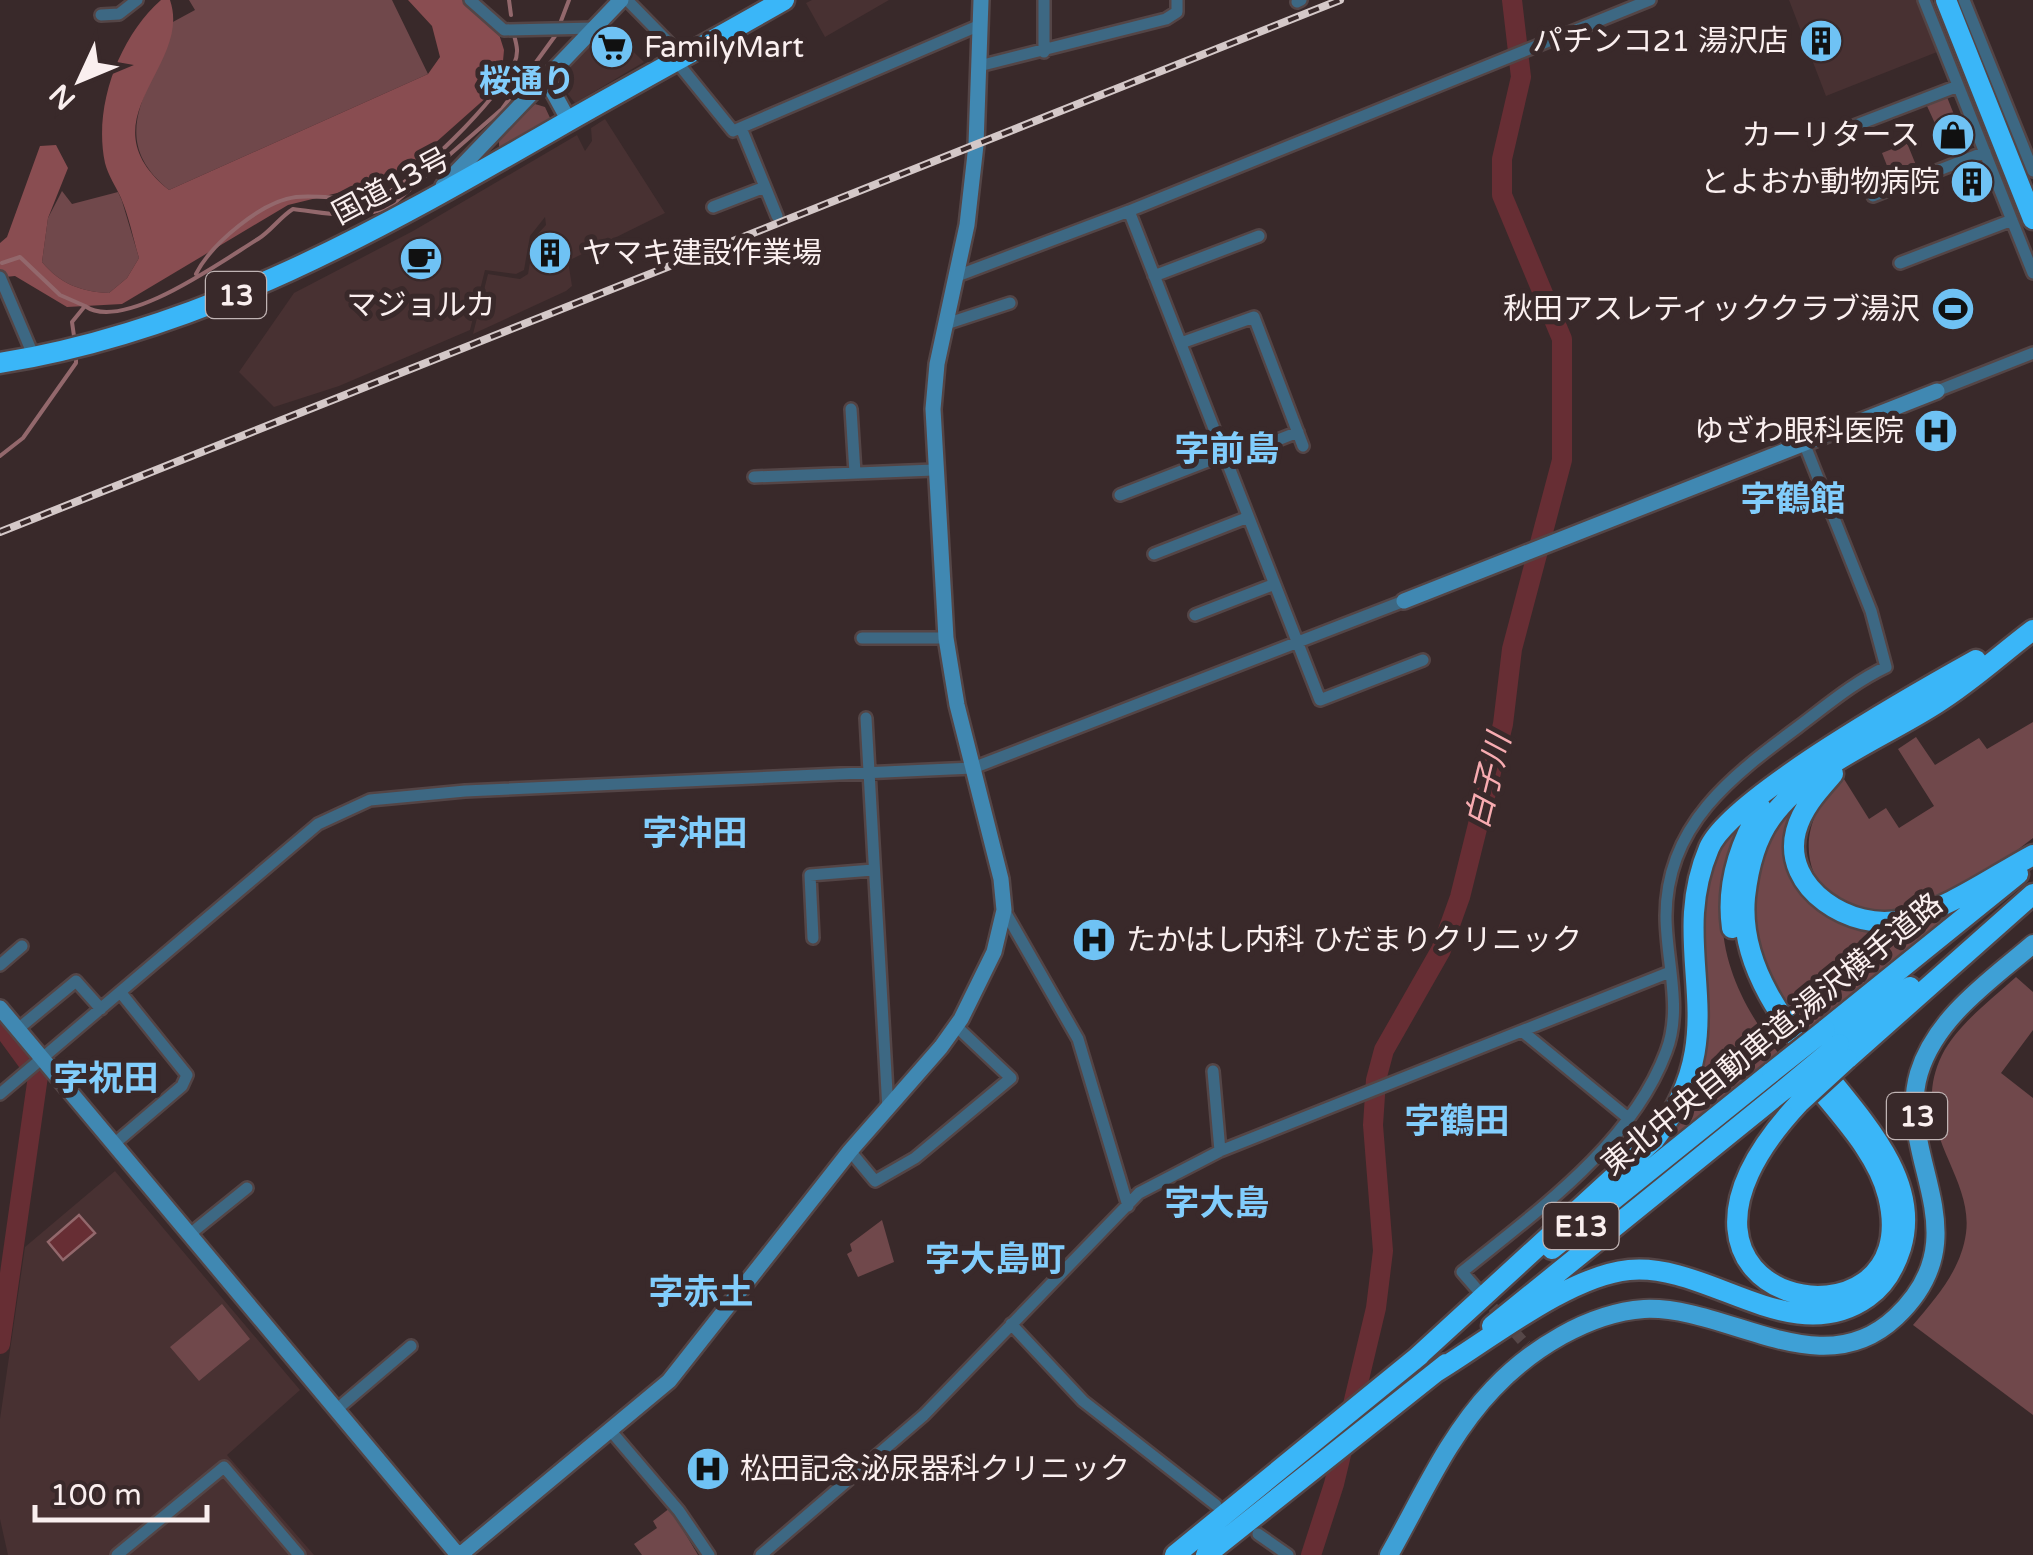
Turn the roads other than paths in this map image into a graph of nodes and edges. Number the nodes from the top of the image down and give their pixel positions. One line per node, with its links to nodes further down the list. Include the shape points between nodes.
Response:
1 (137, 0): 12 (street, via 119,14)
2 (470, 0): 14 (street, via 504,30)
3 (624, 0): 14 (street); 16 (street)
4 (784, 0): 16 (highway, 国道13号 / 13)
5 (981, 0): 13 (street)
6 (1044, 0): 15 (street)
7 (1176, 0): 15 (street, via 1177,12 1166,19)
8 (1650, 0): 29 (street)
9 (1924, 0): 19 (street)
10 (1946, 0): 31 (highway)
11 (1964, 0): 24 (street)
12 (101, 15)
13 (980, 26): 17 (street); 21 (street)
14 (595, 28): 18 (street)
15 (1044, 52): 17 (street)
16 (681, 60): 20 (highway, 国道13号 / 13); 21 (street, via 734,131)
17 (979, 66): 35 (street, via 976,144)
18 (546, 79): 20 (street); 27 (street)
19 (1958, 86): 22 (street); 23 (street)
20 (569, 121): 27 (highway, 国道13号 / 13)
21 (740, 128): 25 (street)
22 (1846, 129)
23 (1984, 152): 26 (street); 31 (street)
24 (2033, 171)
25 (765, 188): 28 (street); 30 (street)
26 (1873, 196)
27 (426, 203): 42 (highway, 国道13号 / 13, via 288,274 179,318)
28 (713, 207)
29 (1128, 212): 35 (street); 36 (street)
30 (777, 216)
31 (2022, 220): 33 (street); 34 (street)
32 (1259, 236): 36 (street)
33 (1900, 263)
34 (2033, 273)
35 (957, 276): 39 (street)
36 (1154, 276): 40 (street)
37 (0, 277): 42 (street)
38 (1010, 304): 39 (street)
39 (946, 324): 50 (street, via 933,409)
40 (1181, 344): 46 (street, via 1254,317); 49 (street)
41 (2033, 353): 44 (street)
42 (34, 357): 43 (highway, 国道13号 / 13)
43 (0, 362)
44 (1937, 391): 47 (street)
45 (850, 409): 51 (street)
46 (1298, 432): 48 (street); 49 (street)
47 (1804, 443): 57 (street); 77 (street, via 1871,611 1886,667 1708,799 1670,877)
48 (1303, 446)
49 (1224, 458): 53 (street); 54 (street)
50 (934, 470): 51 (street); 61 (street)
51 (854, 473): 52 (street)
52 (754, 477)
53 (1120, 494)
54 (1246, 518): 55 (street); 56 (street)
55 (1154, 554)
56 (1272, 585): 58 (street); 62 (street)
57 (1404, 601): 62 (street)
58 (1195, 615)
59 (2033, 630): 65 (highway, via 1941,700); 68 (highway, via 1933,684)
60 (862, 638): 61 (street)
61 (946, 638): 66 (street)
62 (1298, 642): 63 (street, via 1320,700); 66 (street)
63 (1423, 660)
64 (866, 718): 67 (street)
65 (1848, 758): 69 (highway, via 1808,802 1794,834 1814,893 1851,918 1903,920); 101 (highway, via 1797,788 1770,820 1747,879 1743,924 1761,987 1882,1148 1899,1182 1905,1236 1890,1274 1865,1300 1814,1314 1772,1308 1678,1274 1626,1270 1571,1290)
66 (973, 768): 67 (street); 72 (street)
67 (868, 772): 70 (street); 78 (street, via 465,791 354,804 318,824)
68 (1775, 785): 87 (highway, via 1744,838 1730,893 1736,953 1760,1008 1879,1174 1890,1217 1890,1236 1875,1267 1853,1289 1822,1298 1788,1294 1759,1276 1740,1243 1743,1187); 100 (highway, via 1722,826 1699,882 1697,1056 1676,1112 1654,1140)
69 (2033, 858): 84 (highway, 東北中央自動車道;湯沢横手道路 / E13)
70 (873, 870): 73 (street, via 810,875); 89 (street)
71 (2033, 892): 84 (highway)
72 (1004, 910): 81 (street, via 994,952); 95 (street, via 1078,1039)
73 (813, 938)
74 (2033, 944): 114 (main road, 13, via 1947,1023 1918,1075 1918,1124 1936,1238 1923,1282 1894,1319 1852,1342 1795,1345 1684,1312 1645,1309 1585,1324 1530,1348 1464,1424)
75 (22, 946): 76 (street)
76 (0, 965)
77 (1670, 972): 83 (street); 90 (street, via 1668,1048)
78 (121, 992): 80 (street); 91 (street, via 187,1075)
79 (0, 1008): 82 (street)
80 (101, 1009): 82 (street, via 76,982); 85 (street)
81 (956, 1026): 89 (street); 92 (street, via 1012,1078 915,1158 875,1181)
82 (18, 1029): 85 (street)
83 (1522, 1031): 90 (street); 93 (street)
84 (1837, 1044): 87 (highway, bridge); 87 (highway, 東北中央自動車道;湯沢横手道路 / E13, bridge)
85 (43, 1058): 88 (street); 91 (street)
86 (1214, 1071): 93 (street)
87 (1786, 1088): 100 (highway, 東北中央自動車道;湯沢横手道路 / E13); 101 (highway, 東北中央自動車道;湯沢横手道路 / E13)
88 (0, 1094)
89 (888, 1110): 92 (street)
90 (1628, 1118): 97 (street, via 1531,1216 1462,1272)
91 (114, 1144): 96 (street)
92 (850, 1151): 103 (street, via 669,1381)
93 (1220, 1151): 95 (street, via 1139,1193)
94 (247, 1188): 96 (street)
95 (1128, 1206): 98 (street)
96 (190, 1234): 102 (street)
97 (1482, 1295)
98 (1011, 1324): 104 (street, via 1083,1401); 110 (street, via 924,1415)
99 (411, 1346): 102 (street)
100 (1413, 1361): 111 (highway, 東北中央自動車道;湯沢横手道路 / E13)
101 (1436, 1372): 112 (highway, 東北中央自動車道;湯沢横手道路 / E13)
102 (336, 1410): 108 (street)
103 (610, 1430): 108 (street); 109 (street)
104 (1216, 1506)
105 (1258, 1534): 113 (street)
106 (117, 1555): 107 (street, via 224,1467)
107 (298, 1555)
108 (459, 1555)
109 (709, 1555)
110 (761, 1555)
111 (1175, 1555)
112 (1206, 1555)
113 (1286, 1555)
114 (1389, 1555)

